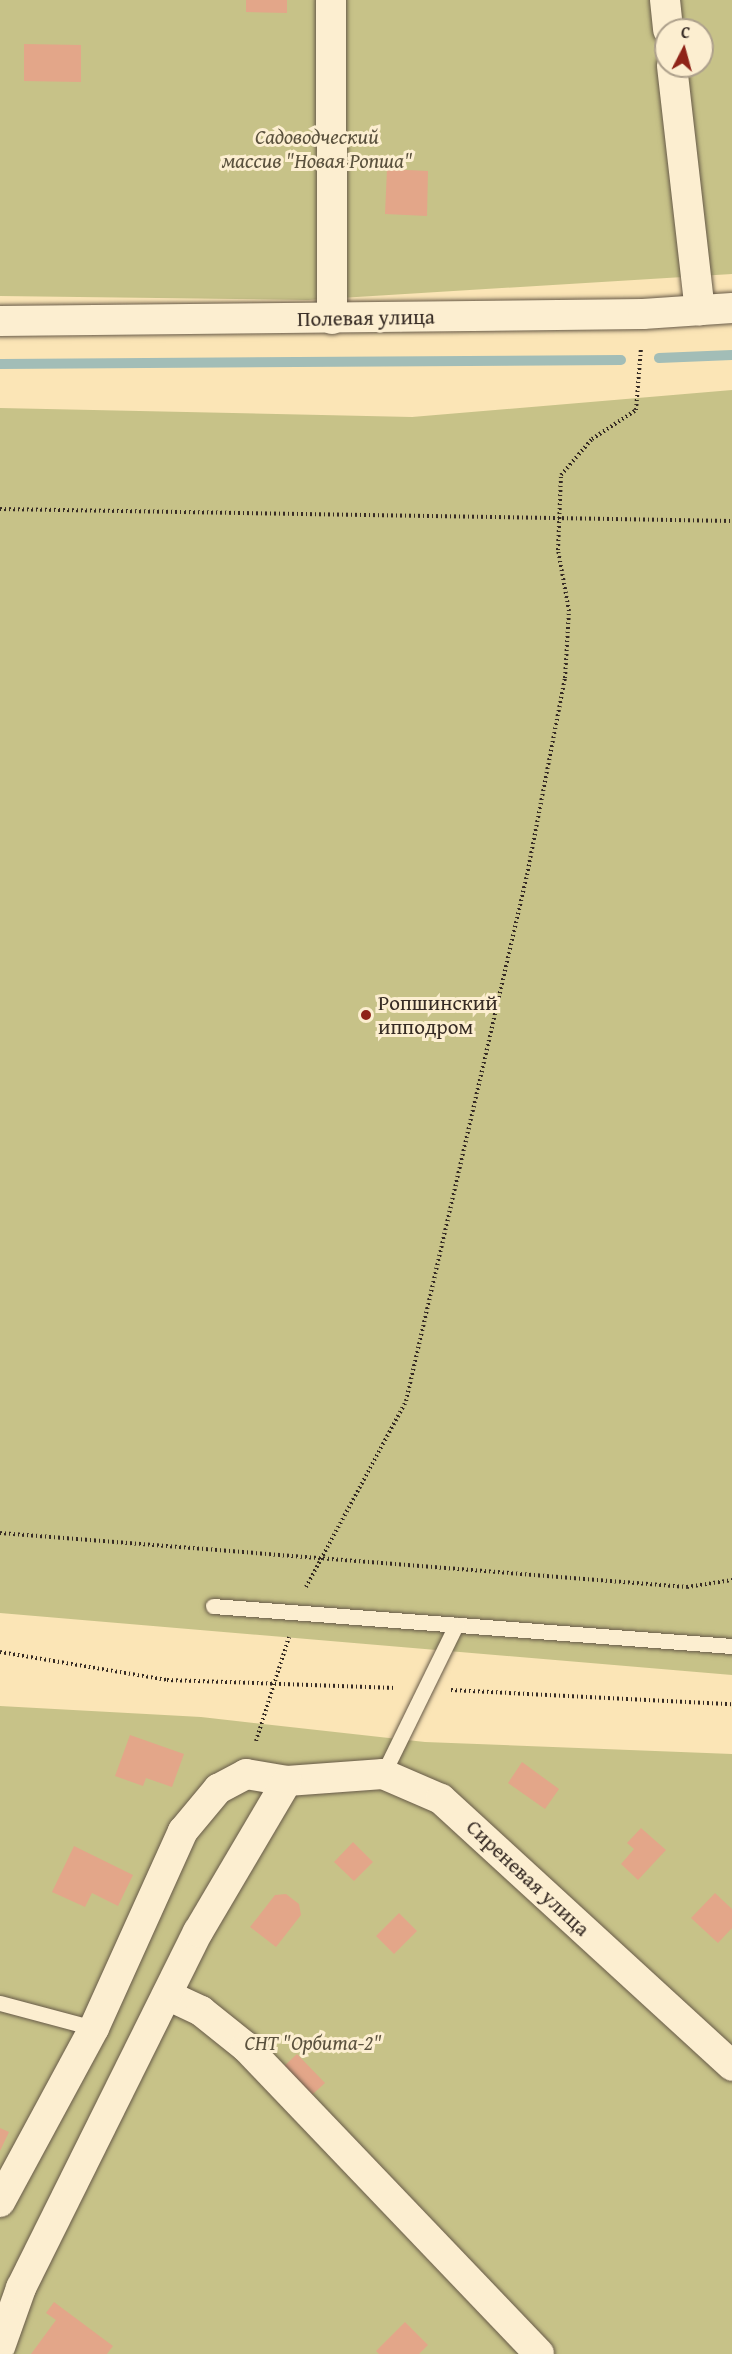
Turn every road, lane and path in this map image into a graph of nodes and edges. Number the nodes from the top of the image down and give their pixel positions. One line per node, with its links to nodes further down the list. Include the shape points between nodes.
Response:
1 (331, 0): 8 (street)
2 (665, 0): 3 (street)
3 (667, 18)
4 (673, 78): 6 (street)
5 (732, 308): 6 (street, Полевая улица)
6 (700, 310): 7 (street, Полевая улица)
7 (643, 314): 8 (street, Полевая улица); 11 (path, via 636,410 592,439 561,475)
8 (332, 319): 9 (street, Полевая улица)
9 (0, 321)
10 (0, 509): 11 (path)
11 (559, 518): 12 (path); 14 (path, via 558,550 569,611 565,678 472,1116 406,1401)
12 (732, 521)
13 (0, 1533): 14 (path)
14 (322, 1558): 15 (path, via 687,1587); 17 (path)
15 (732, 1580)
16 (213, 1606): 17 (lane)
17 (297, 1612): 18 (lane); 21 (path)
18 (456, 1625): 19 (lane); 22 (lane)
19 (732, 1646)
20 (0, 1652): 21 (path, via 167,1680)
21 (273, 1683): 22 (path); 24 (path)
22 (423, 1689): 23 (path); 25 (lane)
23 (732, 1704)
24 (246, 1773): 26 (street, Сиреневая улица); 29 (street, via 218,1789 183,1831)
25 (383, 1774): 26 (street, Сиреневая улица); 30 (street, Сиреневая улица, via 441,1799)
26 (287, 1781): 27 (street)
27 (167, 1995): 32 (street, via 21,2288); 33 (street, via 201,2011 246,2047)
28 (0, 2002): 29 (lane)
29 (94, 2028): 31 (street)
30 (732, 2066)
31 (0, 2202)
32 (0, 2346)
33 (539, 2354)

